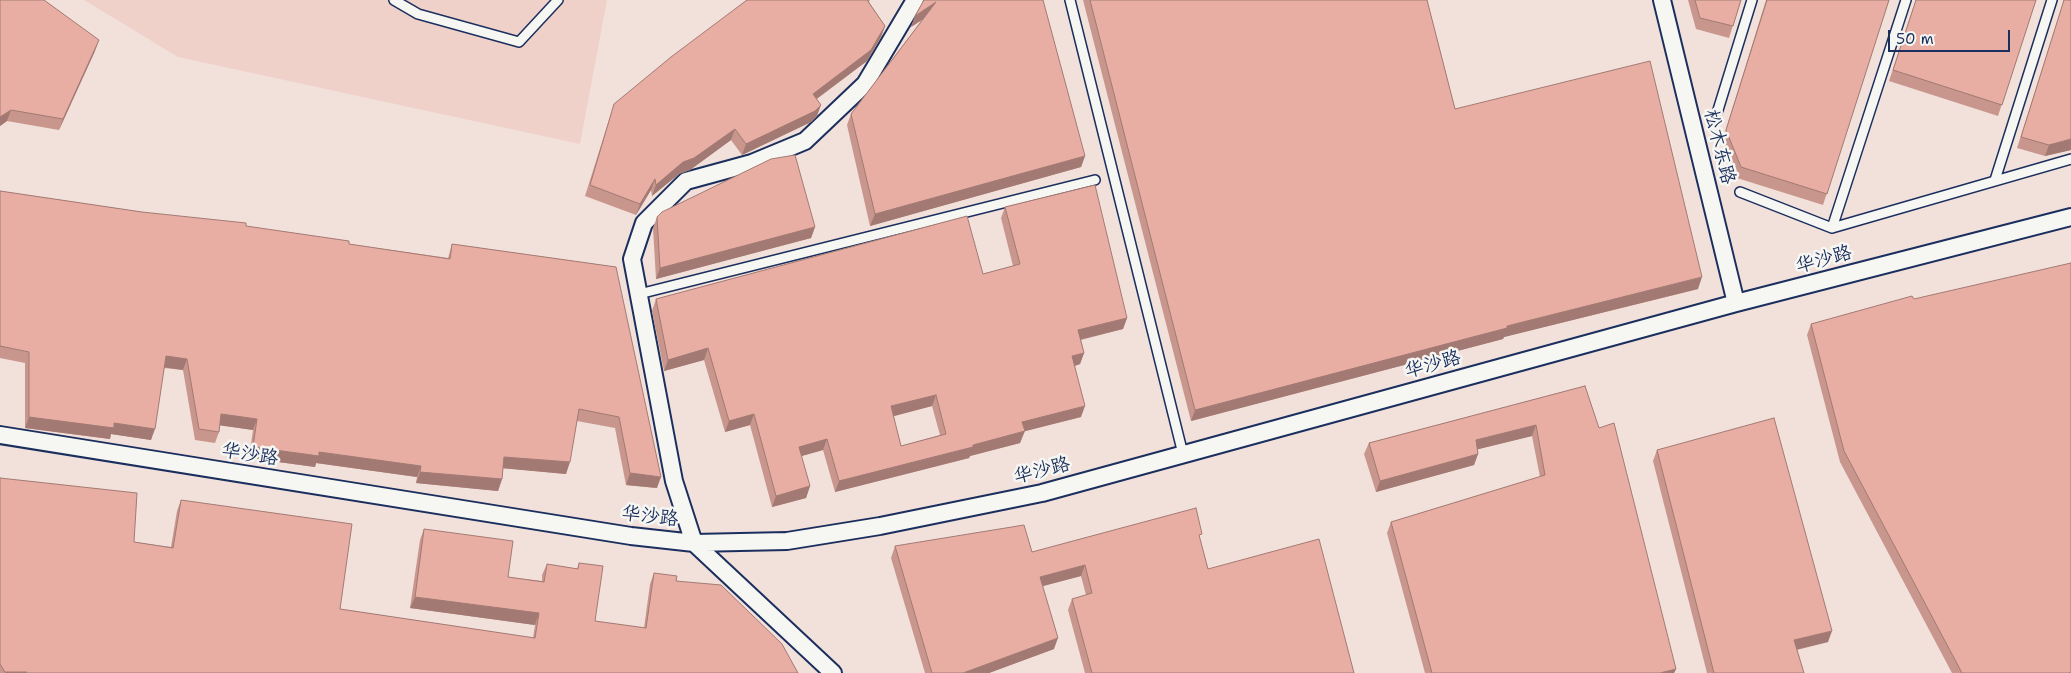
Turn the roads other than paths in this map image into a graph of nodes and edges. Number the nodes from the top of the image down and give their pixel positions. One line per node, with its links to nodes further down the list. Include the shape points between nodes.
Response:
1 (394, 0): 2 (lane, via 418,14 518,42)
2 (558, 0)
3 (915, 0): 16 (street, via 865,84 804,140 752,163 686,181 644,223 632,259)
4 (1070, 0): 19 (lane)
5 (1662, 0): 17 (street, 松木东路)
6 (1752, 0): 9 (lane)
7 (1906, 0): 15 (lane)
8 (2052, 0): 12 (lane)
9 (1718, 110)
10 (2071, 159): 12 (lane)
11 (1095, 180): 16 (lane)
12 (1995, 180): 15 (lane)
13 (1740, 192): 15 (lane)
14 (2071, 217): 17 (street, 华沙路)
15 (1832, 228)
16 (639, 294): 20 (street, via 674,480)
17 (1736, 304): 19 (street, 华沙路)
18 (0, 436): 20 (street, 华沙路, via 631,536)
19 (1182, 454): 20 (street, 华沙路, via 1042,492 880,526 787,541)
20 (694, 542): 21 (street)
21 (833, 673)

